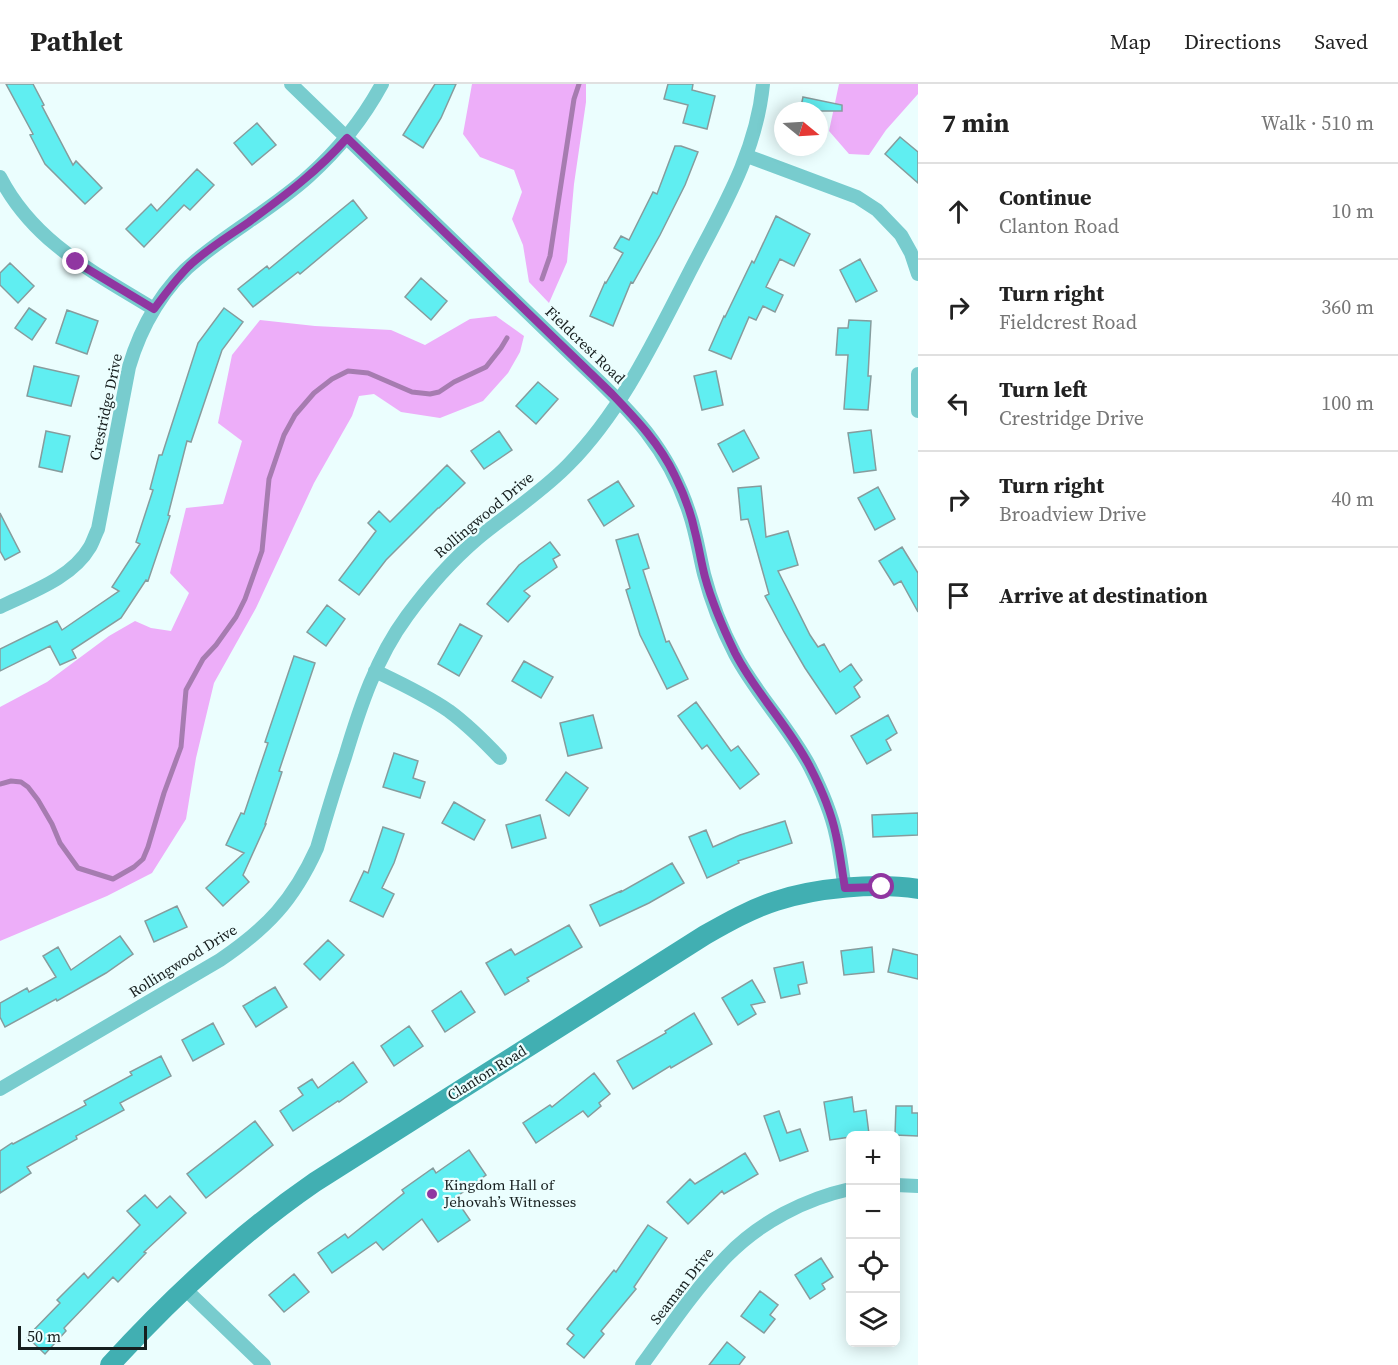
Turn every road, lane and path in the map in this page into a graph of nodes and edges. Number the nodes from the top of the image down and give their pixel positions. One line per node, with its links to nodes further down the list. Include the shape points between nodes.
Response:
1 (291, 84): 4 (street, Fieldcrest Road)
2 (382, 84): 4 (street, Crestridge Drive)
3 (763, 84): 5 (street, Rollingwood Drive)
4 (347, 138): 8 (street, Crestridge Drive, via 308,177 199,257); 10 (street, Fieldcrest Road)
5 (747, 156): 7 (street, via 857,197 877,210 901,234); 10 (street, Rollingwood Drive, via 658,333)
6 (0, 177): 8 (street, via 37,228 63,252)
7 (918, 274)
8 (154, 309): 12 (street, Crestridge Drive, via 129,368 98,529 91,546 58,579)
9 (918, 374): 11 (street)
10 (619, 401): 13 (street, Rollingwood Drive, via 568,465 436,578 405,618); 15 (street, Fieldcrest Road, via 651,436 676,477 717,614 735,654 809,765 825,799 836,834)
11 (918, 411)
12 (0, 607)
13 (375, 670): 14 (street, via 450,712); 17 (street, Rollingwood Drive, via 317,848 282,907 260,931 220,960)
14 (500, 758)
15 (845, 888): 16 (main road, Clanton Road); 21 (main road, Clanton Road, via 777,901 705,935 315,1182 232,1244)
16 (918, 890)
17 (0, 1089)
18 (900, 1185): 19 (street)
19 (918, 1186)
20 (846, 1190): 24 (street, Seaman Drive, via 806,1203 756,1231 704,1282)
21 (184, 1287): 22 (main road, Clanton Road); 23 (street)
22 (110, 1365)
23 (264, 1365)
24 (642, 1365)

